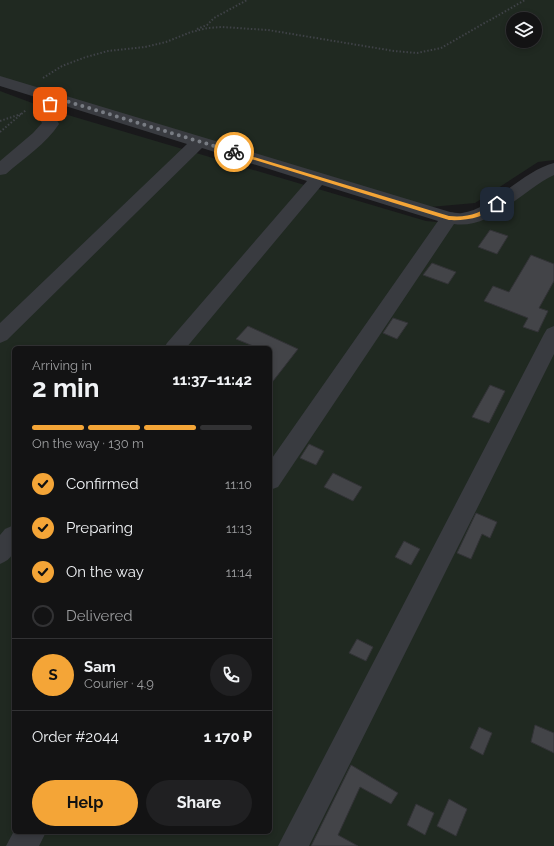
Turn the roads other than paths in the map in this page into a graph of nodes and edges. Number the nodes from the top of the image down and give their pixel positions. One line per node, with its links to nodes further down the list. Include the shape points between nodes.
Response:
1 (0, 81): 2 (street, via 26,89)
2 (48, 101): 3 (street); 5 (street, via 48,117 51,124)
3 (199, 142): 6 (street); 9 (street)
4 (554, 168): 7 (street, via 542,172 486,212 463,219)
5 (0, 170)
6 (319, 178): 7 (street); 10 (street)
7 (449, 218): 11 (street)
8 (554, 334): 16 (street)
9 (0, 335)
10 (176, 346)
11 (272, 477)
12 (12, 538): 13 (street)
13 (0, 553)
14 (30, 834): 15 (street)
15 (21, 846)
16 (293, 846)

